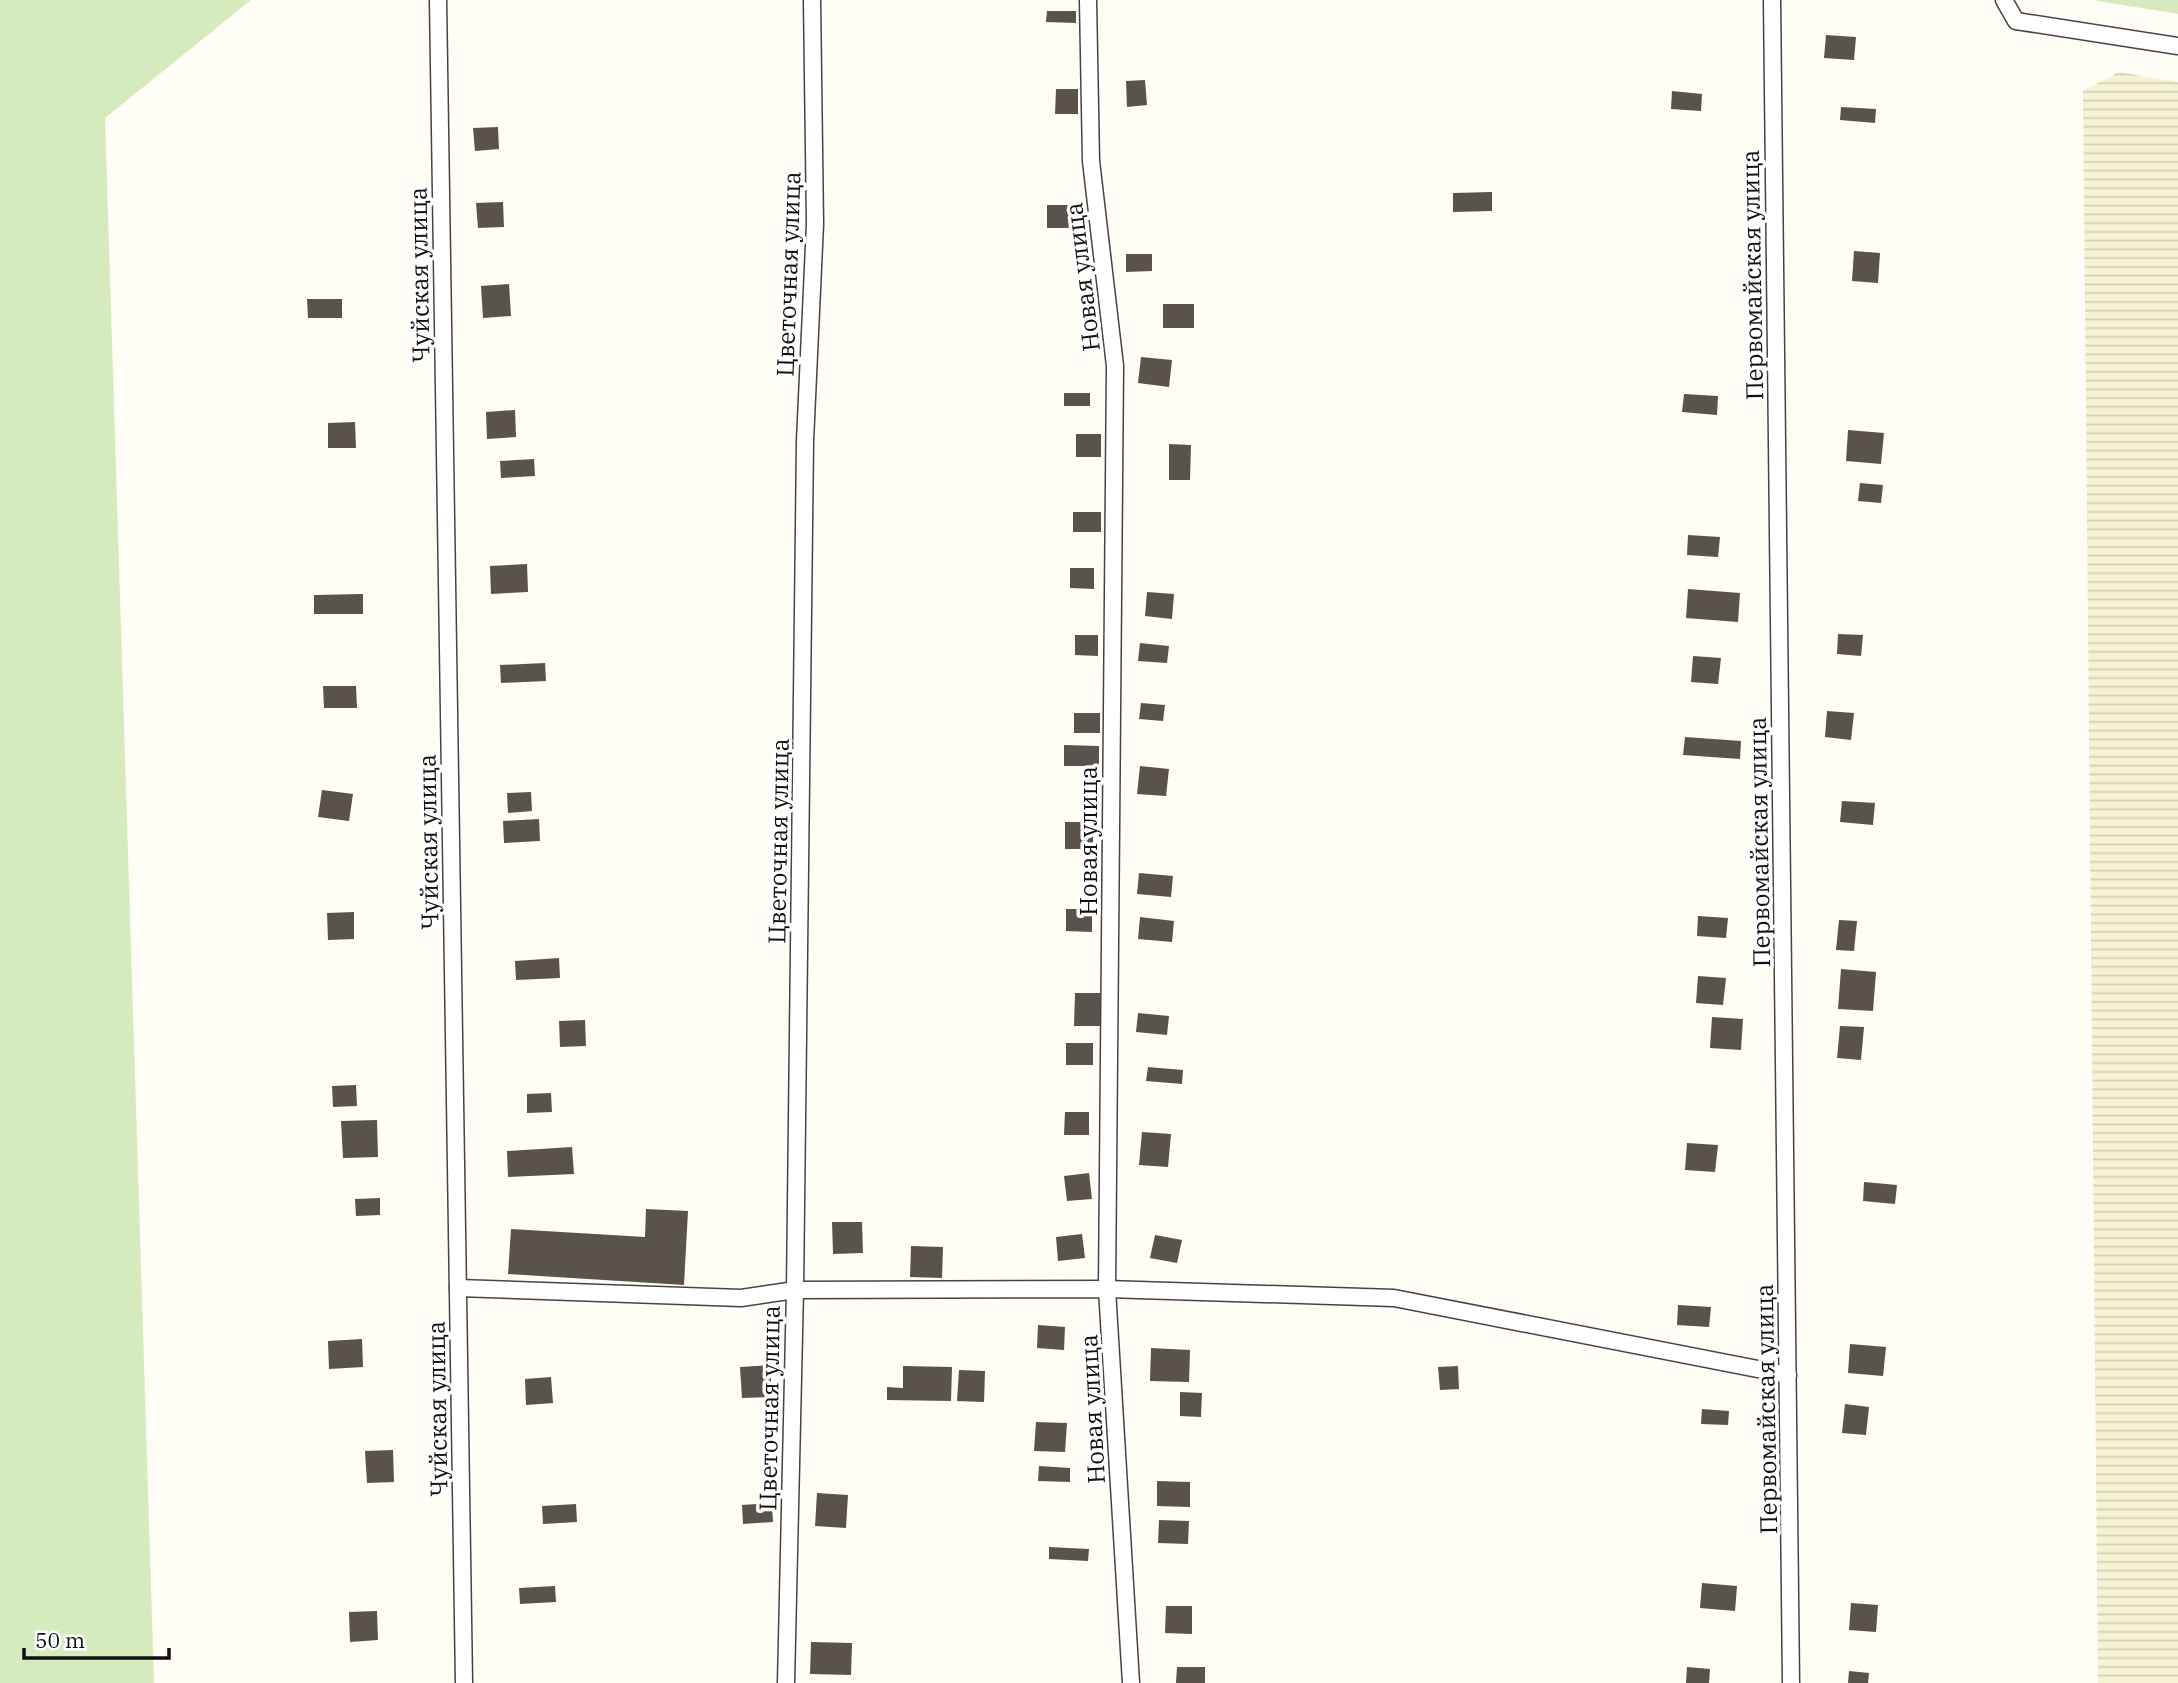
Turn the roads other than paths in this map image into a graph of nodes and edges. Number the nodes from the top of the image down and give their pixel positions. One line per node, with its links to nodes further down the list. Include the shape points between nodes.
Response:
1 (438, 0): 7 (street, Чуйская улица)
2 (812, 0): 9 (street, Цветочная улица, via 815,224 805,441)
3 (1088, 0): 8 (street, Новая улица, via 1091,162 1115,366)
4 (1772, 0): 10 (street, Первомайская улица)
5 (2004, 0): 6 (street, via 2016,21)
6 (2178, 46)
7 (458, 1288): 9 (street, via 741,1298); 11 (street, Чуйская улица)
8 (1107, 1289): 9 (street); 10 (street, via 1394,1298); 13 (street, Новая улица)
9 (795, 1290): 12 (street, Цветочная улица)
10 (1788, 1375): 14 (street, Первомайская улица)
11 (464, 1683)
12 (786, 1683)
13 (1130, 1683)
14 (1791, 1683)

